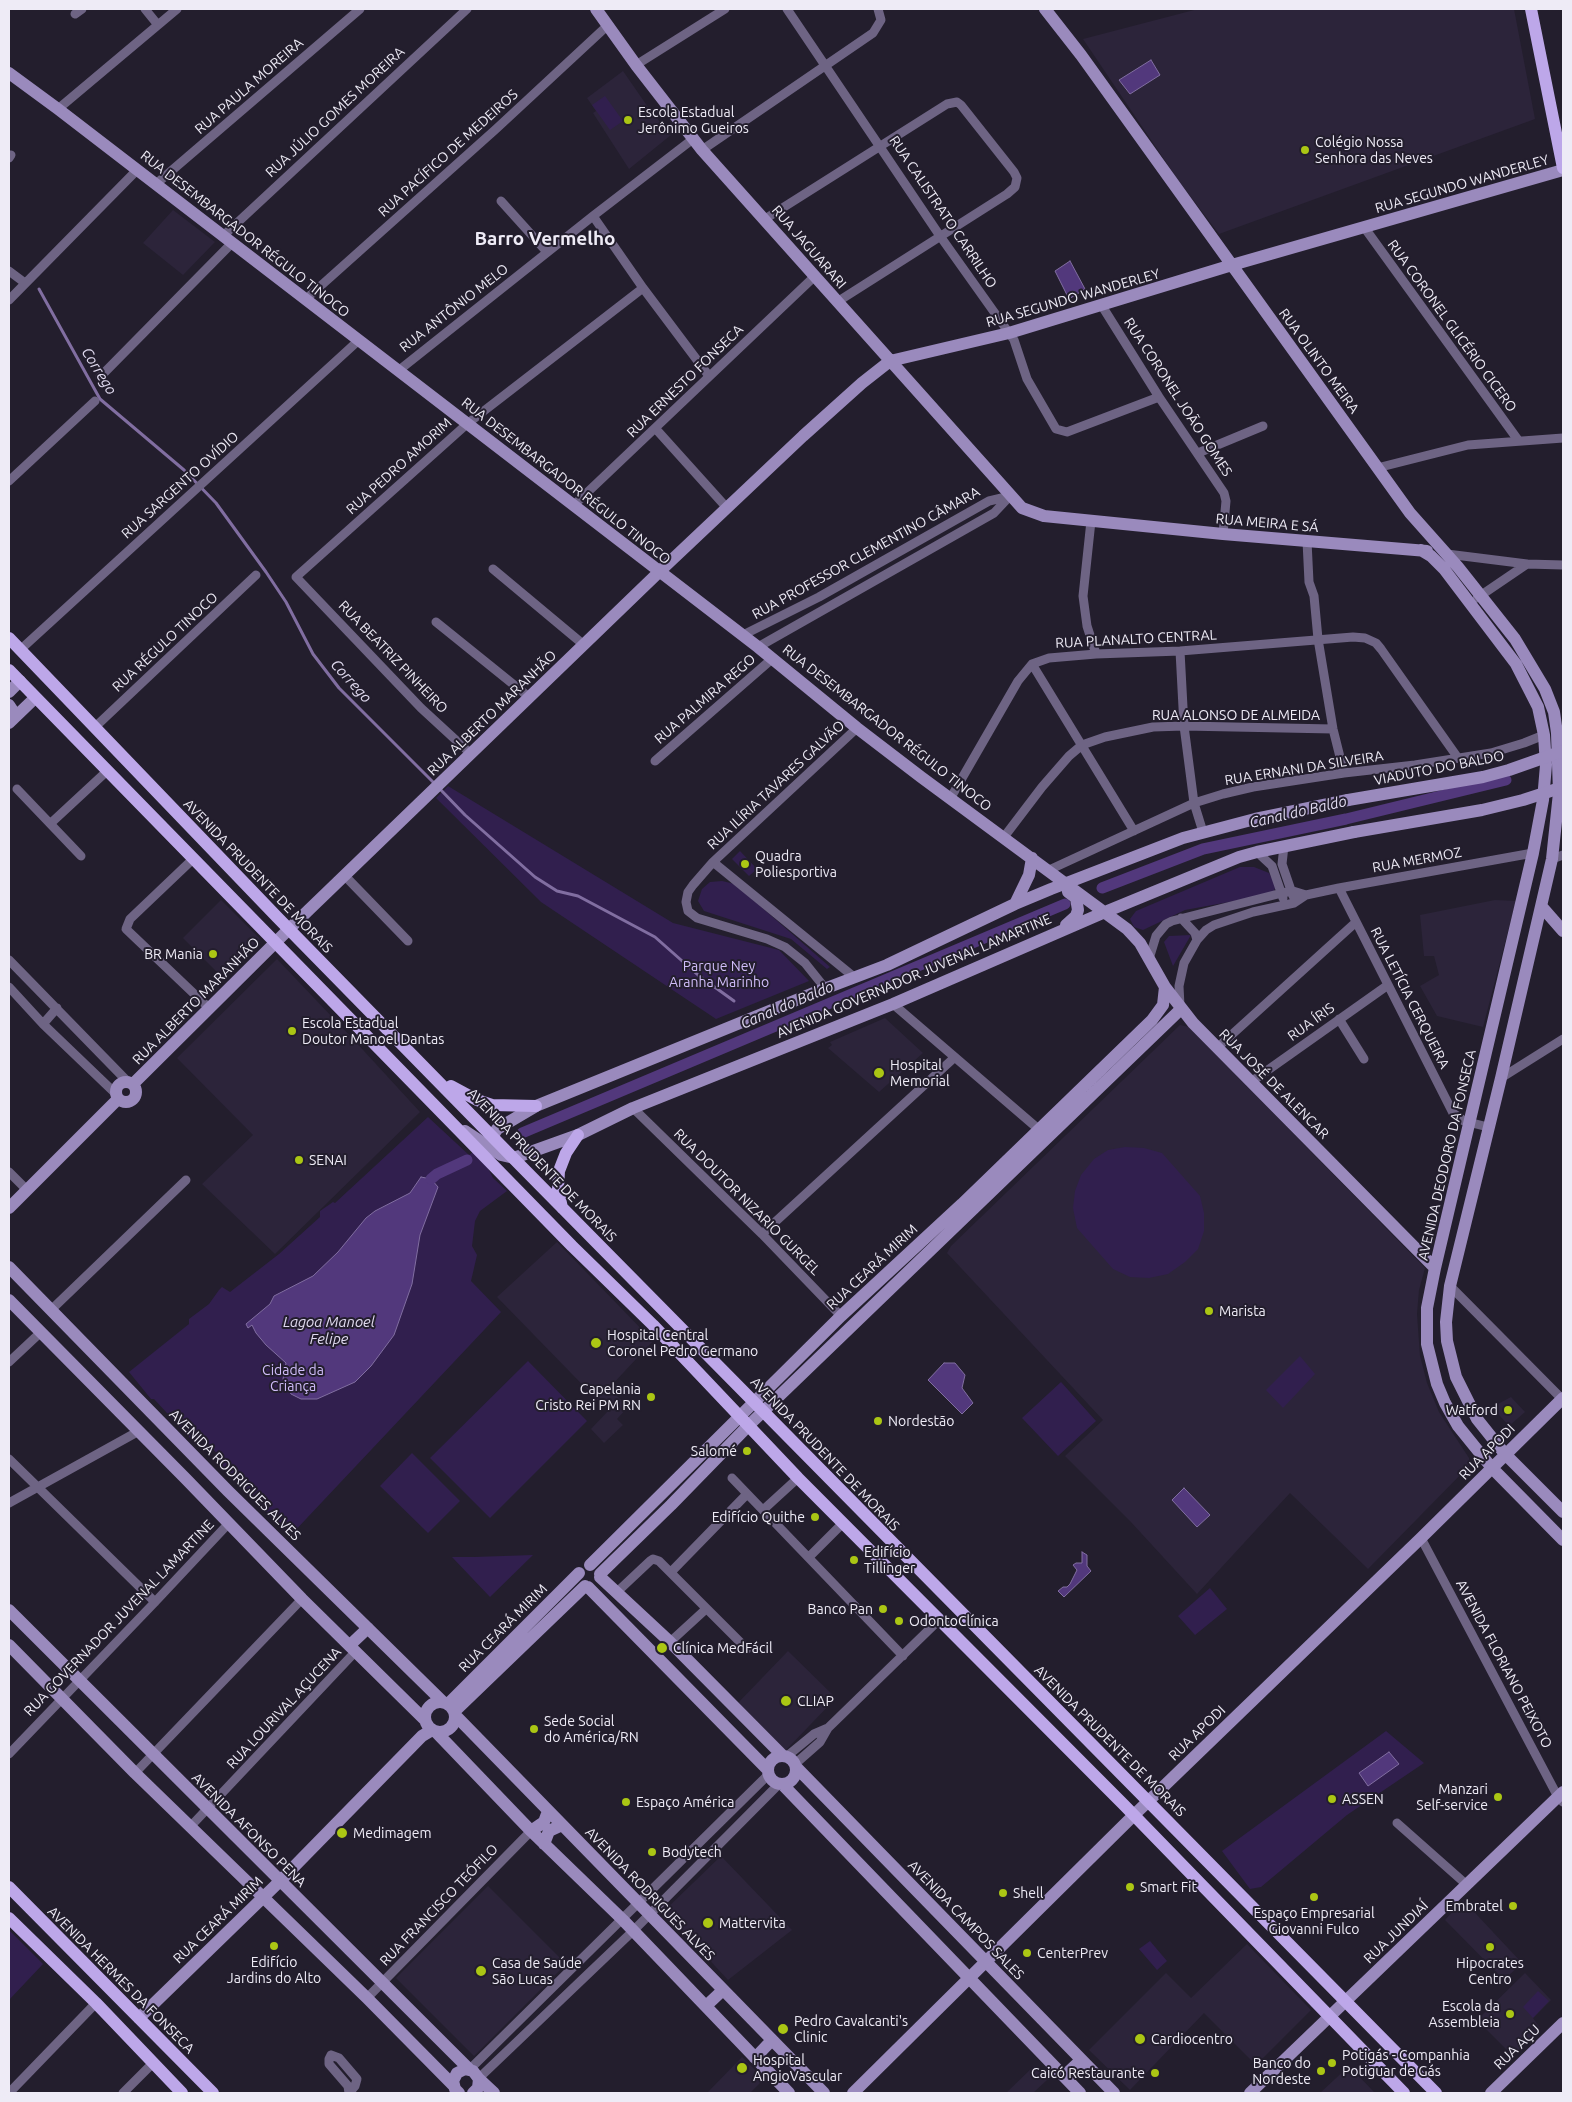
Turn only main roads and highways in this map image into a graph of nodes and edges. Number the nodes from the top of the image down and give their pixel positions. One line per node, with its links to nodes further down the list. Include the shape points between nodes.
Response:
1 (596, 9): 8 (main road, RUA JAGUARARI, via 702,150)
2 (1045, 9): 7 (main road, RUA OLINTO MEIRA)
3 (1531, 9): 5 (main road)
4 (9, 73): 12 (main road, RUA DESEMBARGADOR RÉGULO TINOCO)
5 (1557, 106): 6 (main road)
6 (1563, 169): 7 (main road, RUA SEGUNDO WANDERLEY)
7 (1232, 265): 8 (main road, RUA SEGUNDO WANDERLEY, via 1009,333); 11 (main road, RUA OLINTO MEIRA, via 1410,513)
8 (890, 362): 9 (main road, RUA JAGUARARI); 12 (main road, RUA SEGUNDO WANDERLEY, via 810,429)
9 (1010, 496): 10 (main road, RUA MEIRA E SÁ, via 1022,508 1033,513 1091,521)
10 (1420, 550): 11 (main road, RUA MEIRA E SÁ); 13 (main road, RUA OLINTO MEIRA, via 1438,562)
11 (1447, 554): 13 (main road, RUA OLINTO MEIRA)
12 (659, 572): 27 (main road, RUA DESEMBARGADOR RÉGULO TINOCO, via 773,658 857,728); 33 (main road, RUA ALBERTO MARANHÃO)
13 (1476, 599): 21 (main road, RUA OLINTO MEIRA, via 1515,639 1545,690 1554,712)
14 (9, 638): 33 (main road, AVENIDA PRUDENTE DE MORAIS)
15 (9, 670): 16 (main road)
16 (20, 681): 17 (main road); 18 (main road)
17 (9, 692)
18 (35, 698): 20 (main road); 36 (main road)
19 (9, 705): 20 (main road, via 13,711)
20 (11, 721)
21 (1551, 734): 25 (main road, via 1559,793); 39 (main road, AVENIDA DEODORO DA FONSECA, via 1533,853)
22 (1563, 751): 24 (main road, VIADUTO DO BALDO, bridge, via 1482,777)
23 (1563, 787): 32 (main road, AVENIDA GOVERNADOR JUVENAL LAMARTINE, bridge, via 1482,810 1257,852)
24 (1348, 800): 28 (main road, AVENIDA GOVERNADOR JUVENAL LAMARTINE, via 1203,832 1164,844)
25 (1559, 834): 26 (main road)
26 (1557, 857): 31 (main road)
27 (1032, 858): 28 (main road, RUA DESEMBARGADOR RÉGULO TINOCO); 30 (main road, via 1029,875)
28 (1066, 884): 29 (main road, AVENIDA GOVERNADOR JUVENAL LAMARTINE); 32 (main road, RUA DESEMBARGADOR RÉGULO TINOCO)
29 (1051, 889): 30 (main road, AVENIDA GOVERNADOR JUVENAL LAMARTINE); 35 (main road, via 1071,893 1078,905 1076,916)
30 (1015, 904): 44 (main road, AVENIDA GOVERNADOR JUVENAL LAMARTINE, via 925,948)
31 (1542, 908): 34 (main road); 40 (main road)
32 (1105, 912): 35 (main road, AVENIDA GOVERNADOR JUVENAL LAMARTINE); 37 (main road, RUA JOSÉ DE ALENCAR, via 1135,936)
33 (289, 929): 36 (main road, RUA ALBERTO MARANHÃO); 41 (main road, AVENIDA PRUDENTE DE MORAIS)
34 (1563, 931)
35 (1054, 934): 47 (main road, AVENIDA GOVERNADOR JUVENAL LAMARTINE, via 893,1004 633,1108)
36 (275, 943): 42 (main road, RUA ALBERTO MARANHÃO); 45 (main road)
37 (1165, 987): 38 (main road, RUA JOSÉ DE ALENCAR); 46 (main road, RUA CEARÁ MIRIM, via 1158,1013)
38 (1181, 1009): 46 (main road, RUA CEARÁ MIRIM); 57 (main road, RUA JOSÉ DE ALENCAR)
39 (1494, 1024): 40 (main road); 54 (main road, AVENIDA DEODORO DA FONSECA)
40 (1512, 1028): 55 (main road)
41 (426, 1069): 44 (main road, via 459,1092 477,1100 499,1106); 48 (main road, AVENIDA PRUDENTE DE MORAIS)
42 (130, 1083): 43 (main road, RUA ALBERTO MARANHÃO, via 118,1084); 43 (main road, RUA ALBERTO MARANHÃO, via 136,1092 133,1099 125,1102)
43 (117, 1096): 52 (main road, RUA ALBERTO MARANHÃO)
44 (536, 1106): 48 (main road, AVENIDA GOVERNADOR JUVENAL LAMARTINE, via 502,1125)
45 (442, 1112): 49 (main road); 51 (main road)
46 (1043, 1133): 66 (main road, RUA CEARÁ MIRIM); 66 (main road, RUA CEARÁ MIRIM, via 842,1316)
47 (578, 1135): 50 (main road, AVENIDA GOVERNADOR JUVENAL LAMARTINE); 53 (main road, via 559,1170)
48 (493, 1136): 49 (main road); 50 (main road, AVENIDA PRUDENTE DE MORAIS)
49 (493, 1150): 50 (main road); 51 (main road, via 496,1163)
50 (514, 1158): 53 (main road, AVENIDA PRUDENTE DE MORAIS)
51 (506, 1178): 61 (main road)
52 (9, 1208)
53 (562, 1208): 63 (main road, AVENIDA PRUDENTE DE MORAIS)
54 (1450, 1208): 55 (main road, via 1459,1204); 57 (main road, AVENIDA DEODORO DA FONSECA)
55 (1467, 1215): 69 (main road, via 1450,1286 1447,1341 1456,1377 1477,1419)
56 (9, 1266): 58 (main road, AVENIDA RODRIGUES ALVES)
57 (1435, 1268): 70 (main road, AVENIDA DEODORO DA FONSECA, via 1427,1308 1431,1364 1445,1403 1478,1453)
58 (27, 1286): 59 (main road, via 17,1289); 60 (main road, AVENIDA RODRIGUES ALVES, via 55,1306)
59 (11, 1302): 62 (main road)
60 (61, 1321): 62 (main road, via 58,1334); 65 (main road, AVENIDA RODRIGUES ALVES)
61 (653, 1325): 63 (main road, via 667,1325); 68 (main road)
62 (43, 1334): 67 (main road)
63 (704, 1350): 66 (main road, AVENIDA PRUDENTE DE MORAIS)
64 (1563, 1399): 69 (main road, RUA APODI)
65 (141, 1402): 67 (main road, via 139,1411); 71 (main road, AVENIDA RODRIGUES ALVES)
66 (759, 1407): 68 (main road, RUA CEARÁ MIRIM); 75 (main road, AVENIDA PRUDENTE DE MORAIS)
67 (124, 1416): 72 (main road)
68 (744, 1421): 76 (main road, RUA CEARÁ MIRIM); 77 (main road); 79 (main road, RUA CEARÁ MIRIM, via 671,1505)
69 (1505, 1454): 70 (main road, RUA APODI); 73 (main road)
70 (1492, 1468): 74 (main road, AVENIDA DEODORO DA FONSECA); 93 (main road, RUA APODI)
71 (228, 1491): 72 (main road, via 218,1495); 82 (main road, AVENIDA RODRIGUES ALVES)
72 (214, 1507): 84 (main road)
73 (1563, 1512)
74 (1563, 1540)
75 (900, 1551): 77 (main road); 85 (main road, AVENIDA PRUDENTE DE MORAIS)
76 (590, 1565): 78 (main road); 79 (main road, via 597,1568)
77 (885, 1566): 86 (main road)
78 (579, 1573): 80 (main road, via 580,1581); 87 (main road, RUA CEARÁ MIRIM)
79 (600, 1575): 80 (main road, via 595,1585); 89 (main road, AVENIDA CAMPOS SALES)
80 (586, 1586): 87 (main road, RUA CEARÁ MIRIM); 90 (main road)
81 (9, 1610): 101 (main road, AVENIDA AFONSO PENA)
82 (368, 1628): 84 (main road); 87 (main road, AVENIDA RODRIGUES ALVES)
83 (9, 1645): 103 (main road)
84 (353, 1648): 88 (main road)
85 (1007, 1658): 86 (main road); 93 (main road, AVENIDA PRUDENTE DE MORAIS)
86 (992, 1673): 95 (main road)
87 (450, 1708): 88 (main road, via 453,1724 450,1728 446,1731); 88 (main road, via 433,1703 429,1706 424,1715); 94 (main road, AVENIDA RODRIGUES ALVES)
88 (428, 1729): 97 (main road); 101 (main road, RUA CEARÁ MIRIM)
89 (790, 1761): 90 (main road, via 771,1762); 91 (main road, via 795,1778); 99 (main road, AVENIDA CAMPOS SALES)
90 (768, 1772): 91 (main road, via 771,1779)
91 (781, 1785): 100 (main road)
92 (1561, 1797): 108 (main road, RUA JUNDIAÍ)
93 (1148, 1801): 95 (main road, RUA APODI); 108 (main road, AVENIDA PRUDENTE DE MORAIS)
94 (548, 1811): 96 (main road, AVENIDA RODRIGUES ALVES); 97 (main road, via 544,1822)
95 (1134, 1815): 105 (main road, RUA APODI); 110 (main road)
96 (562, 1825): 98 (main road, via 549,1831); 107 (main road, AVENIDA RODRIGUES ALVES)
97 (531, 1831): 98 (main road)
98 (544, 1844): 109 (main road)
99 (885, 1859): 100 (main road); 105 (main road, AVENIDA CAMPOS SALES)
100 (869, 1874): 106 (main road)
101 (279, 1882): 103 (main road, RUA CEARÁ MIRIM); 116 (main road, AVENIDA AFONSO PENA)
102 (9, 1887): 111 (main road, AVENIDA HERMES DA FONSECA)
103 (262, 1898): 111 (main road, RUA CEARÁ MIRIM); 118 (main road, via 367,1998)
104 (9, 1918): 119 (main road)
105 (985, 1962): 106 (main road, RUA APODI); 115 (main road, AVENIDA CAMPOS SALES)
106 (969, 1977): 117 (main road); 125 (main road, RUA APODI)
107 (723, 1990): 109 (main road); 113 (main road, AVENIDA RODRIGUES ALVES)
108 (1345, 2002): 110 (main road, RUA JUNDIAÍ); 130 (main road, AVENIDA PRUDENTE DE MORAIS)
109 (706, 2006): 114 (main road)
110 (1329, 2017): 128 (main road, RUA JUNDIAÍ); 129 (main road)
111 (139, 2018): 120 (main road, AVENIDA HERMES DA FONSECA)
112 (1563, 2023): 131 (main road, RUA AÇU)
113 (772, 2040): 114 (main road); 124 (main road, AVENIDA RODRIGUES ALVES)
114 (755, 2058): 123 (main road)
115 (1082, 2060): 117 (main road); 127 (main road, AVENIDA CAMPOS SALES)
116 (474, 2074): 118 (main road, via 465,2069 457,2072); 121 (main road, via 478,2088); 122 (main road, AVENIDA AFONSO PENA)
117 (1064, 2076): 126 (main road)
118 (454, 2090)
119 (182, 2093)
120 (213, 2093)
121 (473, 2093)
122 (494, 2093)
123 (790, 2093)
124 (824, 2093)
125 (854, 2093)
126 (1080, 2093)
127 (1114, 2093)
128 (1250, 2093)
129 (1404, 2093)
130 (1436, 2093)
131 (1491, 2093)

